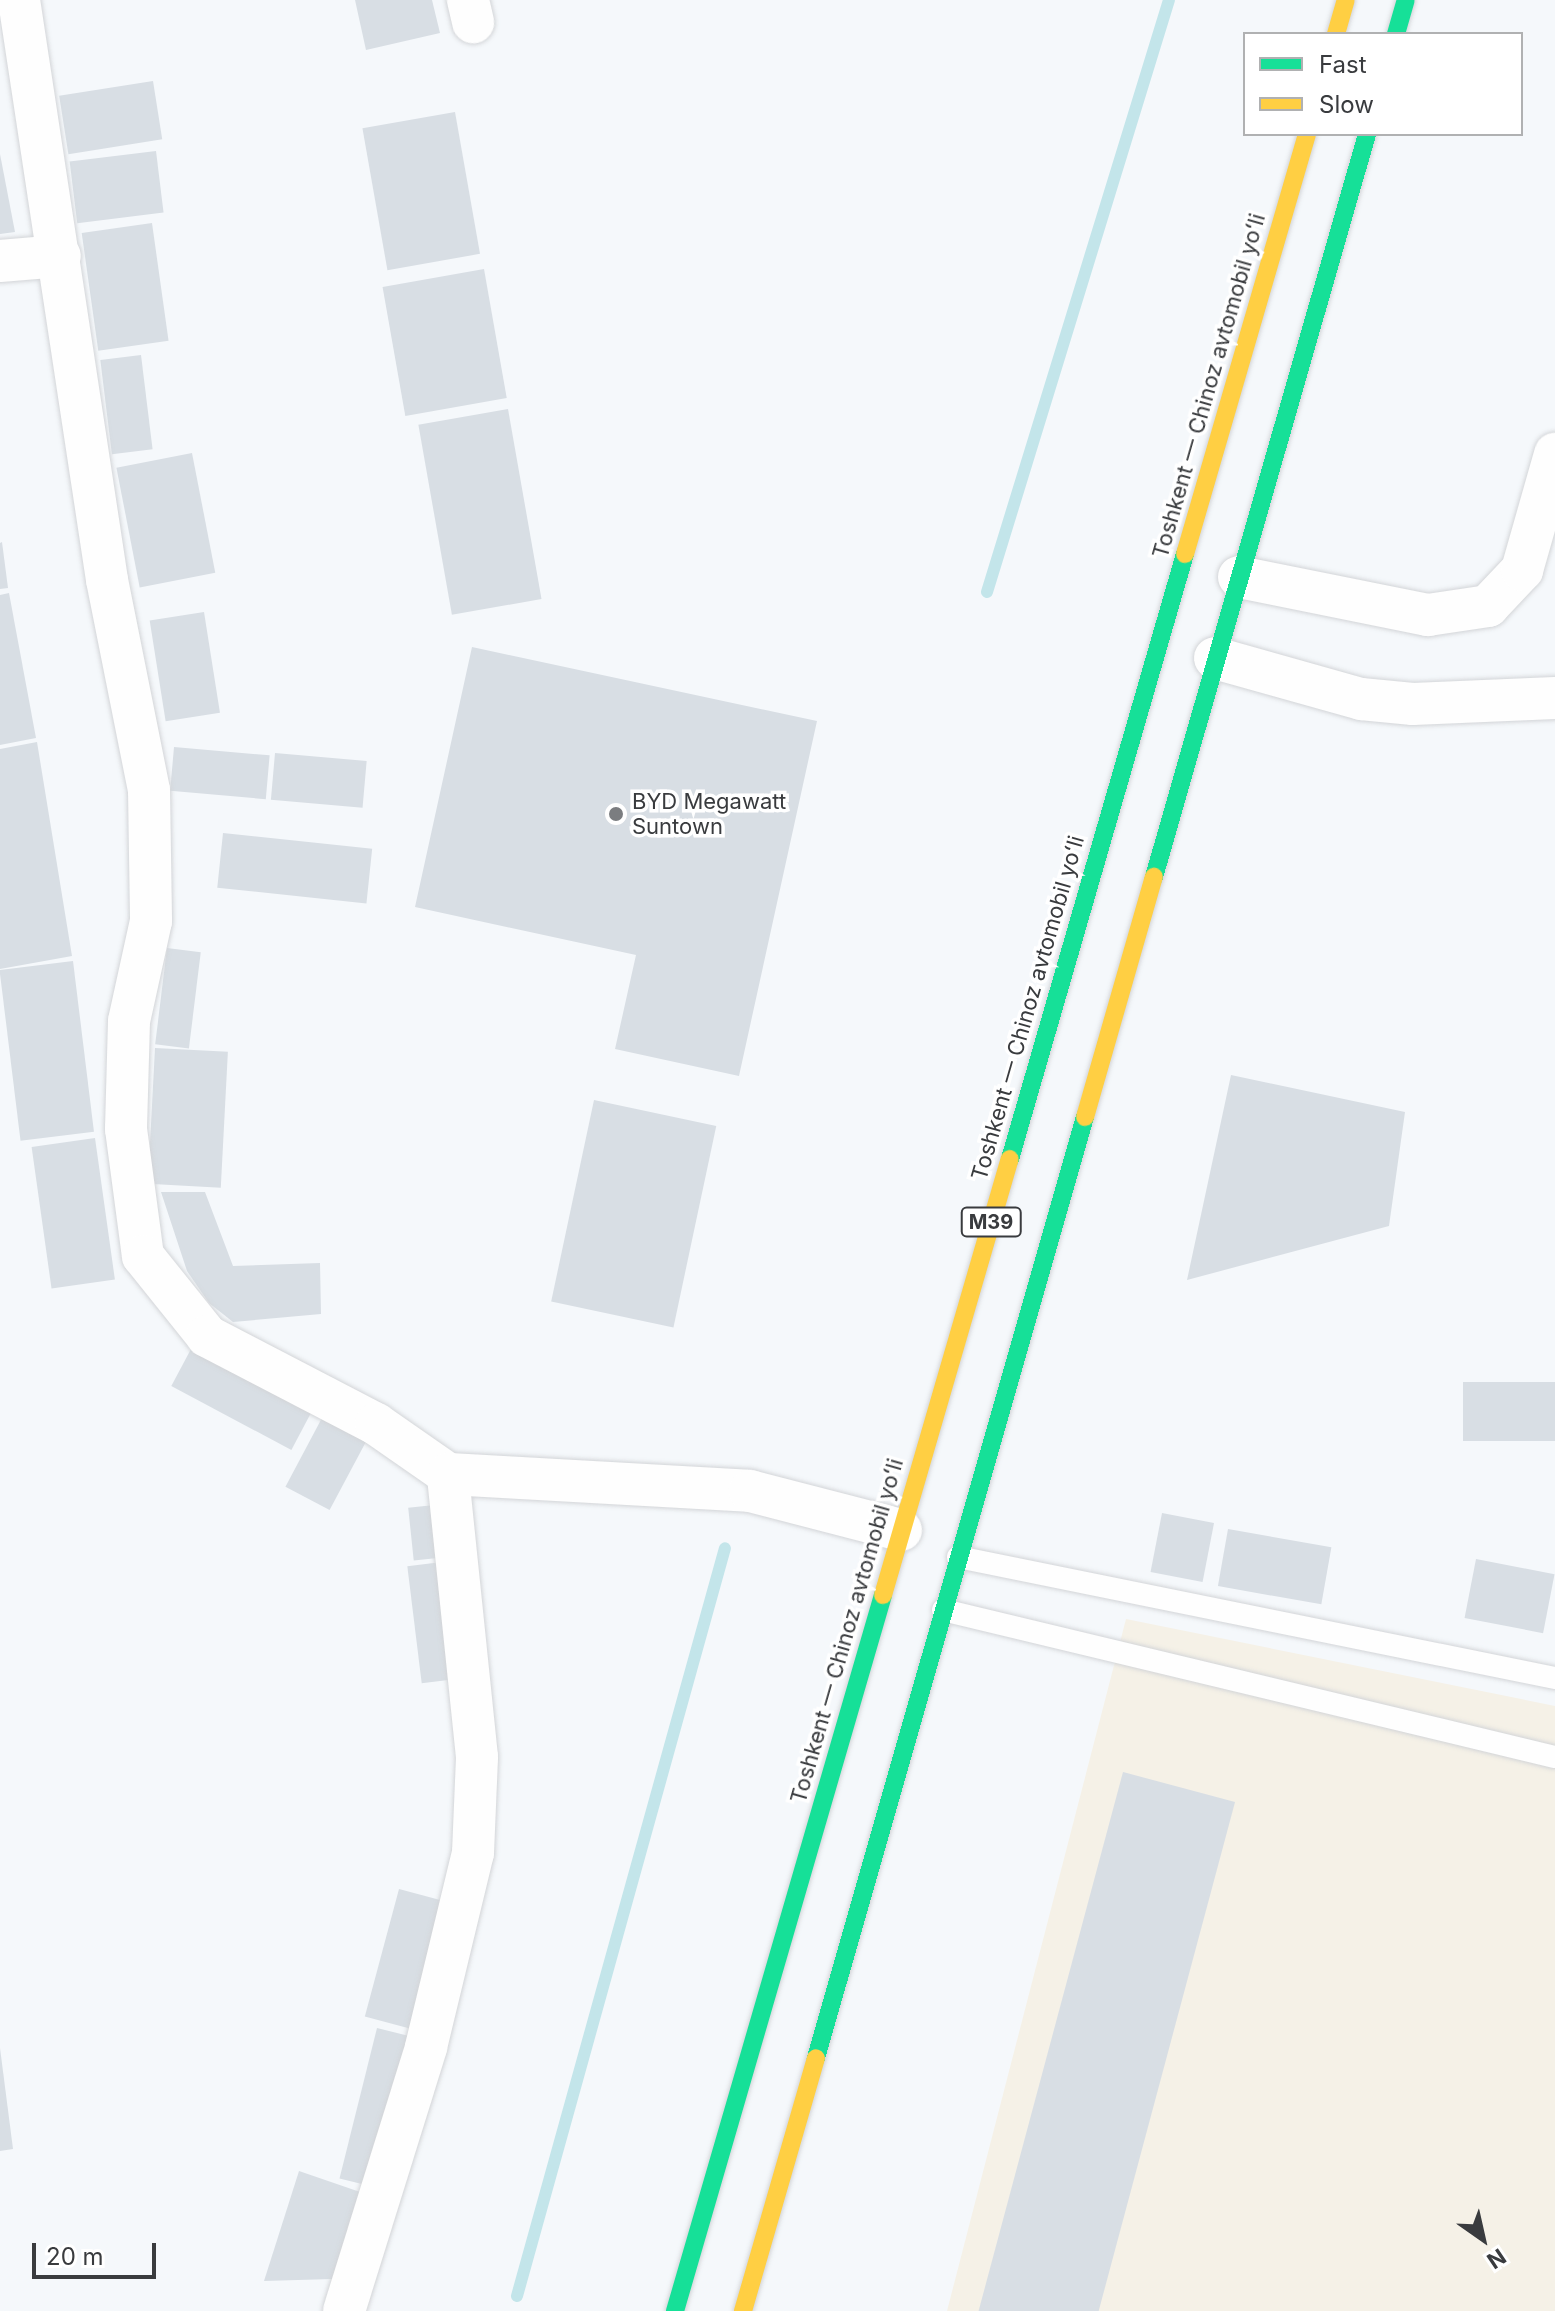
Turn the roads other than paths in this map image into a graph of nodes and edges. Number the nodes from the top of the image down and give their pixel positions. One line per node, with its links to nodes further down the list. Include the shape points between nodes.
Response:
1 (19, 0): 8 (street)
2 (1346, 0): 4 (highway)
3 (1406, 0): 5 (highway)
4 (1337, 32)
5 (1397, 32)
6 (1306, 136): 15 (highway, Toshkent — Chinoz avtomobil yoʻli / M39)
7 (1366, 136): 11 (highway, M39)
8 (60, 256): 9 (street); 14 (street, via 107,580 149,790 151,921 129,1021 126,1129 143,1256 207,1336 376,1424)
9 (0, 261)
10 (1555, 454): 11 (street, via 1522,570 1488,606 1428,615)
11 (1239, 577): 12 (highway, M39)
12 (1215, 658): 13 (street, via 1361,699 1413,704); 16 (highway, M39)
13 (1555, 698)
14 (448, 1474): 15 (street, via 750,1491); 20 (street, via 477,1757 473,1853 426,2047)
15 (901, 1530): 21 (highway, Toshkent — Chinoz avtomobil yoʻli / M39)
16 (958, 1557): 17 (highway, M39); 18 (lane)
17 (943, 1610): 19 (lane); 22 (highway, M39)
18 (1555, 1678)
19 (1555, 1757)
20 (344, 2311)
21 (675, 2311)
22 (743, 2311)

